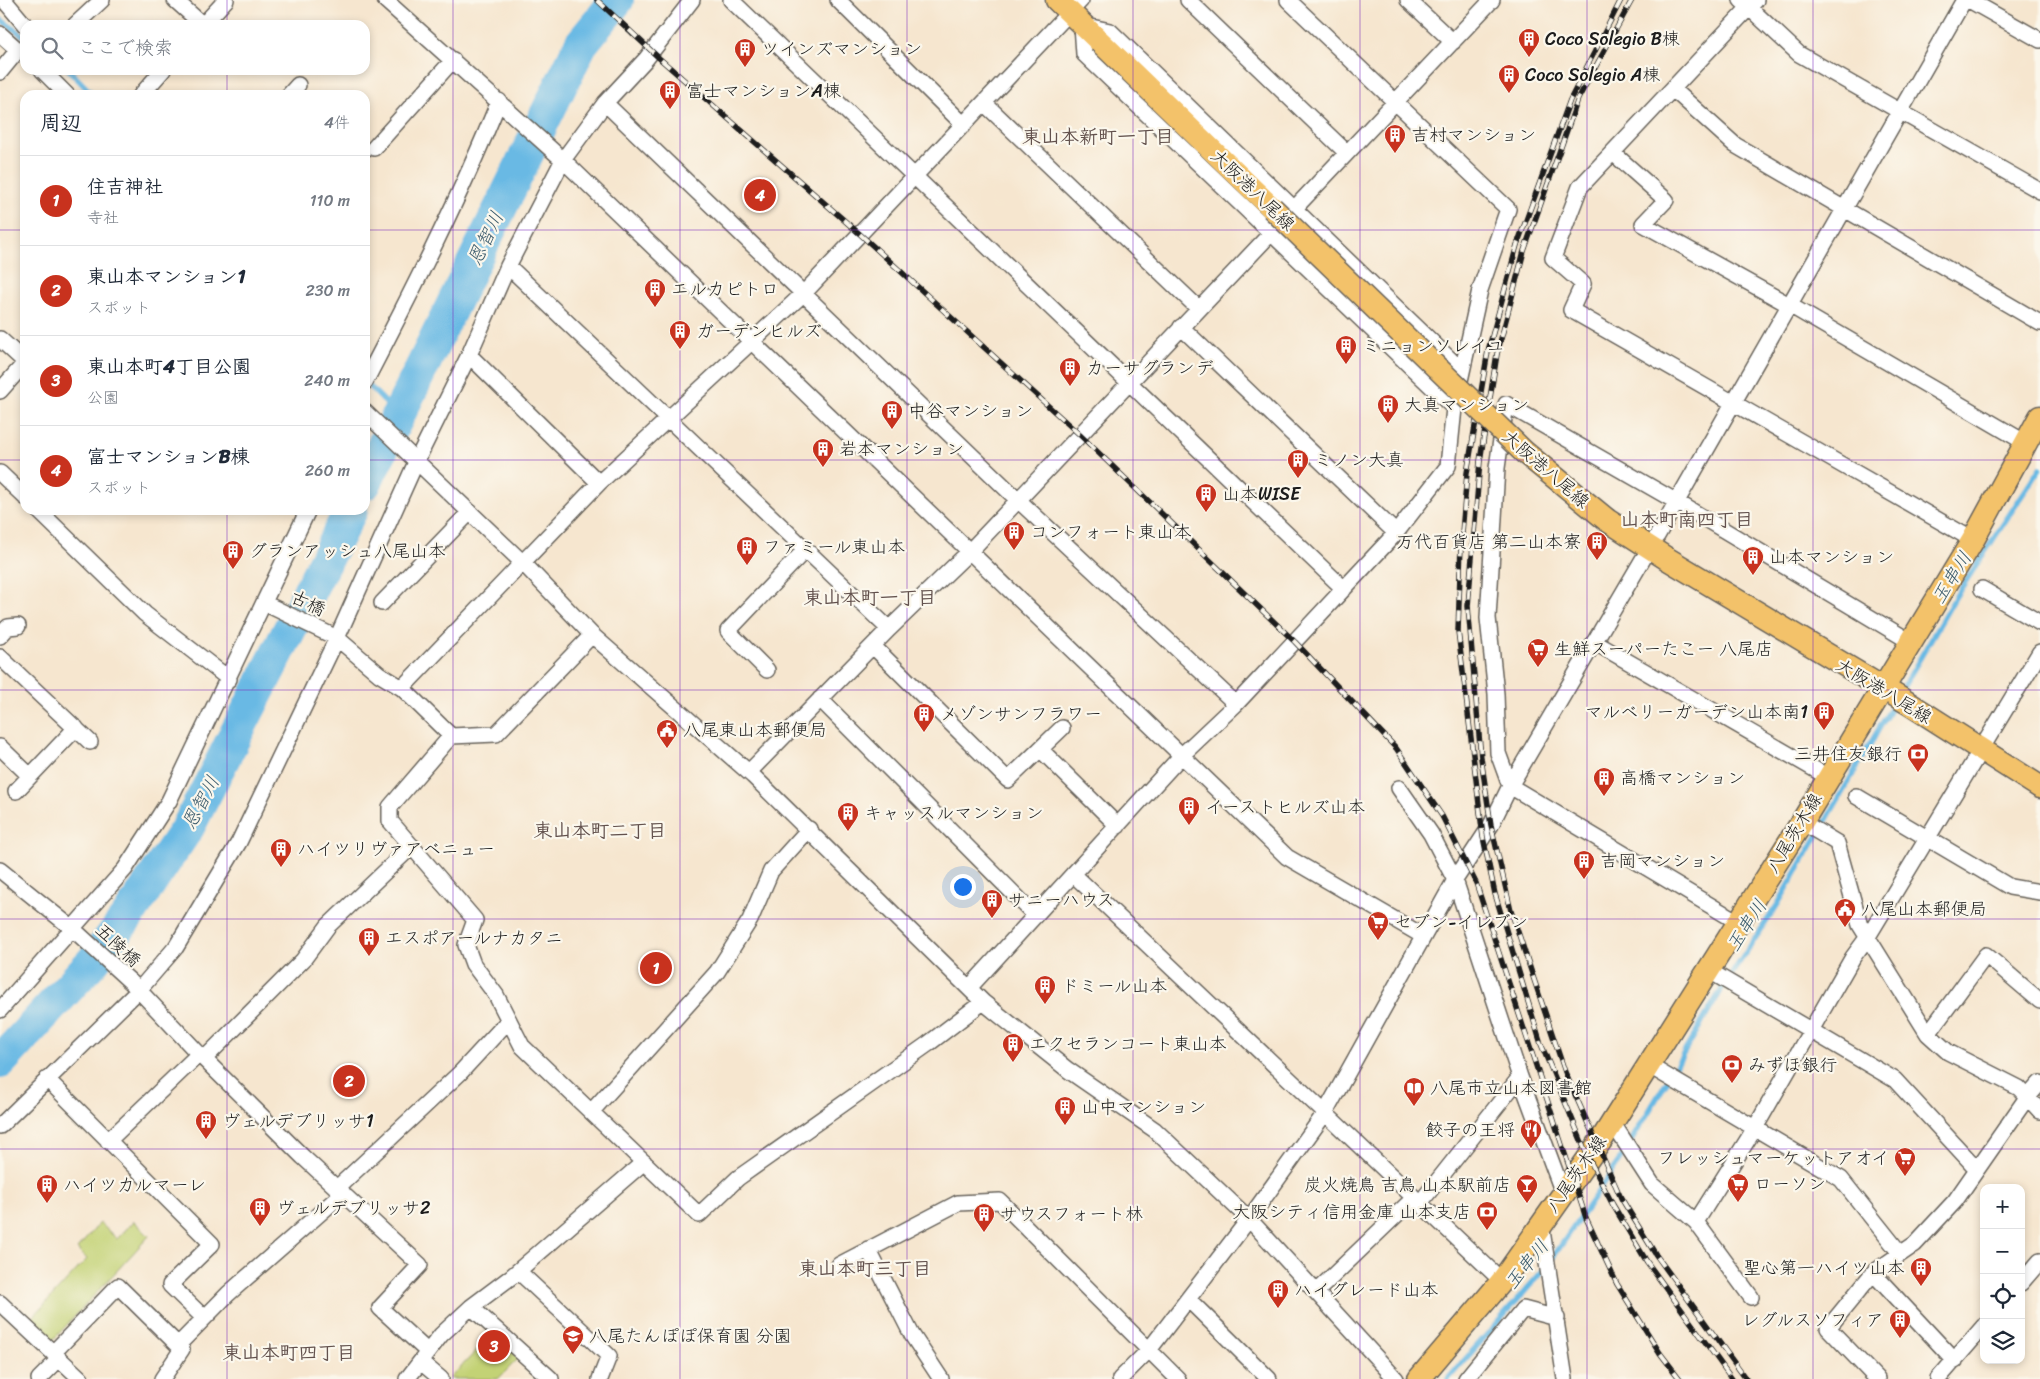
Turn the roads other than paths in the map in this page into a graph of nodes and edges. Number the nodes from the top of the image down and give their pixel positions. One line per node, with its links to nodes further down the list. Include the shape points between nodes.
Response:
1 (4, 0): 17 (street)
2 (102, 0): 18 (street)
3 (175, 0): 19 (street)
4 (226, 0): 20 (street)
5 (385, 0): 26 (street)
6 (692, 0): 34 (street, via 646,59)
7 (731, 0): 43 (street)
8 (838, 0): 38 (street)
9 (1188, 0): 40 (street)
10 (1408, 0): 23 (street)
11 (1492, 0): 23 (street)
12 (1964, 0): 37 (street)
13 (1969, 0): 22 (street)
14 (1293, 2): 36 (street)
15 (1749, 3): 32 (street); 37 (street, via 1799,54)
16 (1072, 9): 35 (street); 45 (street, via 1110,31); 47 (street, via 1084,54); 103 (main road, 大阪港八尾線, bridge, via 1272,208 1566,489 1666,558)
17 (22, 20)
18 (80, 20)
19 (197, 20)
20 (208, 20)
21 (0, 34): 24 (street)
22 (2040, 40)
23 (1452, 42): 36 (street)
24 (20, 49)
25 (20, 51): 27 (street)
26 (453, 60): 33 (street); 39 (street)
27 (0, 72)
28 (47, 75): 30 (street)
29 (159, 75): 31 (street)
30 (62, 90)
31 (145, 90)
32 (1674, 90): 41 (street); 46 (street, via 1735,145)
33 (499, 101): 42 (street); 60 (street, via 472,166)
34 (605, 103): 42 (street); 49 (street)
35 (984, 103): 38 (street); 51 (street)
36 (1395, 103): 40 (street); 59 (street, via 1508,209 1480,290)
37 (1901, 111): 44 (street); 46 (street)
38 (964, 125): 43 (street)
39 (374, 148)
40 (1348, 153): 45 (street)
41 (1613, 153): 50 (street, via 1666,200 1643,224); 63 (street, via 1580,187 1554,258 1584,284 1571,310)
42 (559, 156): 48 (street); 55 (street)
43 (916, 176): 49 (street); 61 (street)
44 (2040, 191)
45 (1295, 208): 47 (street); 59 (street)
46 (1844, 208): 50 (street); 52 (street)
47 (1272, 232): 51 (street); 64 (street)
48 (508, 266): 56 (street); 67 (street)
49 (804, 293): 55 (street); 73 (street)
50 (1791, 306): 63 (street); 68 (street)
51 (1198, 308): 53 (street)
52 (2040, 322)
53 (1181, 327): 61 (street); 78 (street)
54 (0, 339): 57 (street)
55 (752, 343): 67 (street); 82 (street)
56 (469, 355): 69 (street); 71 (street)
57 (20, 358)
58 (20, 369): 62 (street)
59 (1462, 371): 64 (street)
60 (370, 373)
61 (1130, 382): 73 (street); 85 (street)
62 (0, 391)
63 (1734, 403): 74 (street); 80 (street)
64 (1454, 408): 78 (street, via 1448,466)
65 (2040, 416): 68 (main road, 八尾茨木線)
66 (370, 417): 69 (street)
67 (669, 420): 71 (street); 81 (street)
68 (2026, 443): 80 (main road, 八尾茨木線)
69 (416, 459): 75 (street); 93 (street)
70 (0, 472): 72 (street)
71 (599, 483): 84 (street)
72 (20, 492)
73 (1018, 500): 82 (street); 105 (street)
74 (1676, 502): 79 (street); 96 (street); 117 (street, via 1506,404 1497,468 1488,618 1498,753)
75 (470, 512): 84 (street); 87 (street)
76 (43, 515): 101 (street, via 145,614)
77 (306, 515): 88 (street)
78 (1396, 533): 85 (street)
79 (1657, 536)
80 (1972, 540): 96 (main road, 八尾茨木線)
81 (805, 550): 91 (street); 100 (street, via 728,631)
82 (970, 551): 91 (street); 113 (street)
83 (1643, 559): 95 (street)
84 (524, 564): 94 (street); 102 (street)
85 (1344, 589): 105 (street)
86 (1982, 589): 89 (street)
87 (382, 603)
88 (268, 604): 93 (street, 古橋); 101 (street)
89 (2040, 624)
90 (18, 626): 92 (street, via 8,627)
91 (889, 630): 97 (street)
92 (0, 636)
93 (333, 636): 102 (street, 古橋, via 379,674); 137 (street, via 239,842 176,947)
94 (592, 636): 108 (street, via 496,734); 114 (street)
95 (1594, 642): 116 (street); 117 (street)
96 (1911, 642): 103 (main road, 八尾茨木線)
97 (873, 646): 104 (street); 111 (street, via 1008,780)
98 (2040, 652): 112 (street)
99 (0, 657): 106 (street)
100 (767, 670)
101 (229, 679): 133 (street, via 169,801 125,869)
102 (402, 688): 108 (street, 古橋)
103 (1893, 695): 112 (main road, 大阪港八尾線); 116 (main road, 八尾茨木線)
104 (820, 699): 114 (street); 131 (street)
105 (1236, 704): 113 (street)
106 (76, 728): 109 (street); 115 (street)
107 (1062, 728): 111 (street)
108 (451, 736): 126 (street, via 390,807 390,821)
109 (90, 742)
110 (0, 747): 115 (street)
111 (1040, 749): 123 (street)
112 (1980, 750): 118 (main road, 大阪港八尾線); 125 (street)
113 (1182, 755): 123 (street); 134 (street, via 1287,857)
114 (749, 772): 124 (street)
115 (30, 776): 120 (street)
116 (1828, 777): 122 (main road, 八尾茨木線)
117 (1510, 786): 129 (street, via 1491,825); 132 (street)
118 (2040, 787)
119 (1400, 788): 129 (street, via 1431,834)
120 (16, 791)
121 (1856, 796): 125 (street)
122 (1805, 824): 132 (main road, 八尾茨木線); 135 (street, via 1837,844 1860,925)
123 (1118, 826): 128 (street)
124 (809, 829): 138 (street); 151 (street, via 771,872 750,920 717,972)
125 (1926, 838): 130 (street, via 2010,887); 135 (street)
126 (412, 846): 142 (street, via 474,920 466,945 472,964 496,995); 145 (street, via 328,926 303,960)
127 (0, 870): 133 (street, 五陵橋)
128 (1073, 874): 131 (street); 153 (street)
129 (1455, 880): 134 (street); 147 (street)
130 (2040, 892)
131 (1035, 915): 138 (street)
132 (1738, 922): 136 (main road, 八尾茨木線)
133 (75, 931): 137 (street, 五陵橋); 141 (street)
134 (1423, 936): 153 (street)
135 (1867, 938): 143 (street); 144 (street)
136 (1708, 970): 143 (street); 146 (main road, 八尾茨木線)
137 (136, 987): 145 (street, 五陵橋); 148 (street)
138 (969, 988): 140 (street)
139 (2040, 1001): 144 (street, via 1986,955)
140 (983, 1002): 158 (street, via 738,1178 699,1215); 163 (street, via 1068,1070 1155,1130)
141 (0, 1010)
142 (509, 1020): 151 (street, via 522,1046); 160 (street)
143 (1813, 1030): 156 (street); 159 (street, via 1895,1080)
144 (1928, 1034): 150 (street, via 1948,1052 2019,1088)
145 (202, 1056): 157 (street); 160 (street, 五陵橋)
146 (1648, 1065): 154 (main road, 八尾茨木線); 156 (street)
147 (1520, 1077): 161 (street); 162 (street)
148 (47, 1079): 155 (street); 157 (street)
149 (2040, 1083): 150 (street)
150 (2026, 1099): 152 (street); 159 (street)
151 (592, 1111): 158 (street)
152 (2040, 1111)
153 (1325, 1113): 162 (street); 163 (street)
154 (1612, 1122): 161 (main road, 八尾茨木線); 164 (street, via 1652,1184)
155 (0, 1126)
156 (1755, 1128): 164 (street); 167 (street, via 1841,1179)
157 (108, 1141): 179 (street, via 212,1244 170,1285)
158 (644, 1162): 170 (street)
159 (1977, 1169): 167 (street, via 1955,1201 1915,1244)
160 (340, 1191): 179 (street); 185 (street, 五陵橋, via 420,1264 380,1308)
161 (1563, 1194): 165 (main road, 八尾茨木線)
162 (1417, 1200): 173 (street); 174 (street)
163 (1249, 1219): 174 (street); 176 (street)
164 (1696, 1222): 175 (street)
165 (1541, 1224): 173 (main road, 八尾茨木線); 180 (street)
166 (868, 1249): 169 (street); 183 (street, via 958,1203 1000,1201); 194 (street, via 912,1335)
167 (1900, 1253): 171 (street)
168 (2040, 1261): 172 (street)
169 (839, 1264)
170 (518, 1271): 177 (street); 193 (street, via 609,1356)
171 (1874, 1273): 186 (street); 202 (street, via 1828,1328)
172 (2025, 1278)
173 (1502, 1281): 199 (main road, 八尾茨木線)
174 (1316, 1292): 198 (street)
175 (1750, 1297)
176 (1188, 1299): 183 (street); 197 (street)
177 (471, 1307): 185 (street); 192 (street)
178 (2, 1310): 184 (street)
179 (204, 1318): 182 (street)
180 (1557, 1318): 200 (street, via 1523,1309); 201 (street)
181 (1980, 1331): 186 (street)
182 (178, 1344): 184 (street, via 118,1286); 189 (street, via 182,1349)
183 (1149, 1350): 195 (street); 196 (street)
184 (56, 1356): 187 (street); 188 (street)
185 (425, 1357): 190 (street); 191 (street)
186 (1955, 1361): 203 (street)
187 (39, 1379)
188 (81, 1379)
189 (162, 1379)
190 (407, 1379)
191 (441, 1379)
192 (551, 1379)
193 (600, 1379)
194 (941, 1379)
195 (1120, 1379)
196 (1178, 1379)
197 (1269, 1379)
198 (1396, 1379)
199 (1418, 1379)
200 (1466, 1379)
201 (1565, 1379)
202 (1877, 1379)
203 (1938, 1379)

